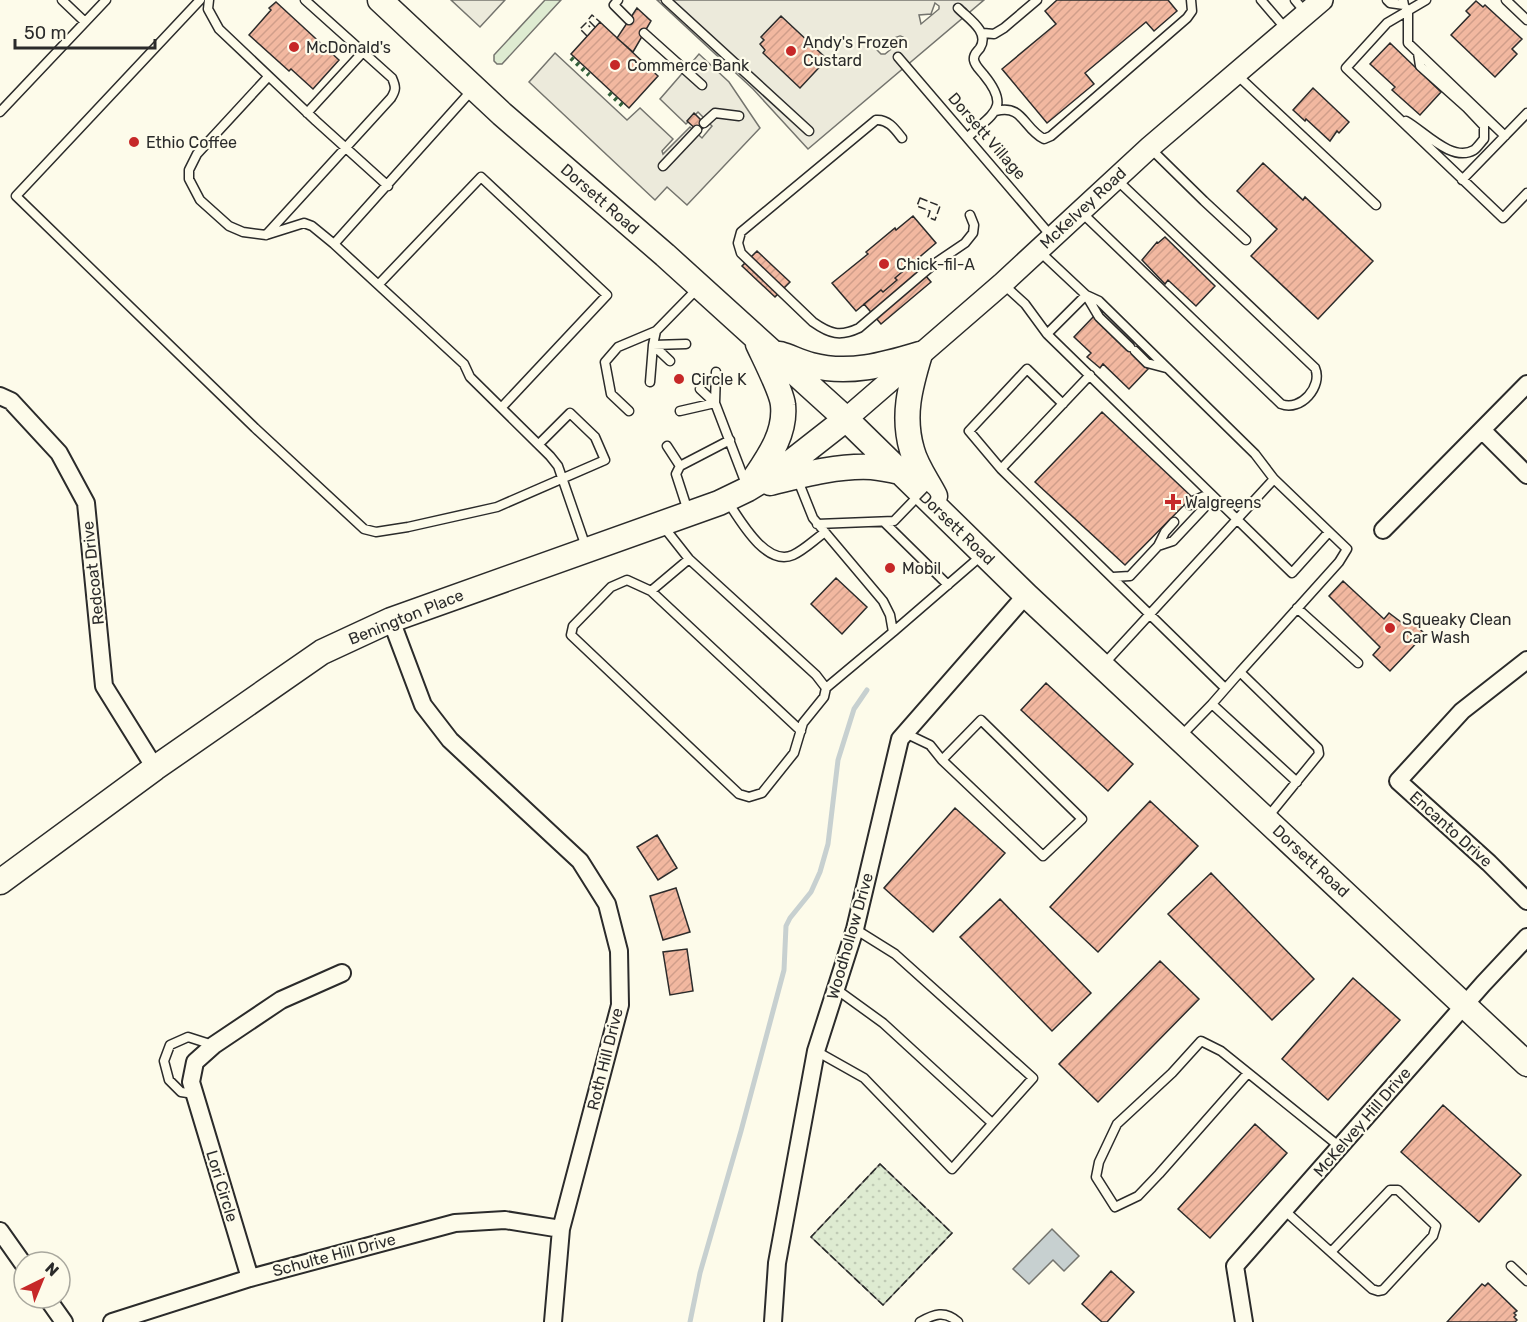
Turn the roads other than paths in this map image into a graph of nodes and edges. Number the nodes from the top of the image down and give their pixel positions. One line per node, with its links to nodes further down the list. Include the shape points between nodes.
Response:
1 (62, 0): 20 (lane)
2 (106, 0): 20 (lane)
3 (200, 0): 90 (lane, via 16,196 364,528 376,531 408,527 497,507)
4 (209, 0): 28 (lane, via 208,9 219,29)
5 (305, 0): 24 (lane)
6 (380, 0): 30 (main road, Dorsett Road)
7 (618, 0): 18 (lane, via 614,5)
8 (666, 0): 39 (lane)
9 (1037, 0): 23 (lane, via 1004,28 994,34)
10 (1191, 0): 31 (lane, via 1192,11 1187,18 1051,136 1044,139 1036,135 1016,111)
11 (1261, 0): 21 (lane)
12 (1387, 0): 16 (lane)
13 (1426, 0): 16 (lane)
14 (1506, 0): 19 (lane)
15 (1308, 4): 21 (street, McKelvey Road)
16 (1405, 5): 25 (lane, via 1408,43); 35 (lane, via 1346,68)
17 (958, 8): 23 (lane)
18 (629, 20)
19 (1527, 20)
20 (85, 22): 32 (lane)
21 (1287, 30): 27 (street, McKelvey Road)
22 (644, 33): 29 (lane)
23 (983, 33): 31 (lane, via 974,63 996,89)
24 (363, 52): 33 (lane); 44 (lane, via 392,78 396,91)
25 (1418, 53): 35 (lane, via 1420,66 1484,126 1484,139 1474,150 1461,153 1443,147); 40 (lane)
26 (898, 57): 41 (lane, Dorsett Village)
27 (1235, 74): 43 (street, McKelvey Road); 50 (lane)
28 (268, 77): 33 (lane); 53 (lane, via 197,154 189,170 189,179 200,200 230,226)
29 (702, 85)
30 (475, 88): 48 (lane); 59 (main road, Dorsett Road)
31 (996, 111): 41 (lane)
32 (0, 112)
33 (307, 113): 44 (lane)
34 (1527, 113): 40 (lane)
35 (1395, 115): 47 (lane)
36 (740, 116): 37 (lane, via 715,113)
37 (704, 123)
38 (697, 130): 45 (lane)
39 (809, 131)
40 (1505, 136): 47 (lane)
41 (968, 137): 55 (lane, Dorsett Village)
42 (902, 138): 52 (lane, via 891,125 876,120 741,232 741,253 813,322 837,335 859,328 934,264 965,243 973,232)
43 (1150, 147): 46 (street, McKelvey Road); 54 (lane)
44 (346, 148): 48 (lane); 53 (lane)
45 (663, 166)
46 (1115, 178): 51 (street, McKelvey Road); 51 (lane, via 1315,368 1317,384 1304,400 1288,407 1281,404)
47 (1462, 180): 49 (lane, via 1503,218)
48 (388, 186): 56 (lane)
49 (1527, 193)
50 (1376, 205)
51 (1080, 211): 55 (street, McKelvey Road)
52 (970, 215)
53 (266, 235): 56 (lane, via 304,223)
54 (1246, 240)
55 (1045, 243): 57 (street, McKelvey Road); 60 (lane, Dorsett Village)
56 (334, 244): 58 (lane)
57 (1003, 283): 62 (lane); 66 (street, McKelvey Road)
58 (379, 284): 77 (lane, via 464,364 471,377); 77 (lane, via 481,177 607,295)
59 (699, 286): 61 (lane); 63 (main road, Dorsett Road)
60 (1086, 295): 62 (lane); 68 (lane, via 1099,301); 68 (lane, via 1099,317 1146,363)
61 (656, 331): 65 (lane); 78 (lane, via 618,347 605,362 611,394)
62 (1047, 334): 70 (lane)
63 (762, 343): 66 (main road, via 811,365 850,370 882,366); 80 (main road, Dorsett Road); 93 (main road, via 783,403 783,427 772,452)
64 (686, 344): 65 (lane)
65 (653, 345): 67 (lane); 71 (lane)
66 (920, 354): 80 (street, McKelvey Road); 97 (main road, via 906,418 912,452)
67 (670, 361)
68 (1167, 369): 91 (lane, via 1255,454)
69 (717, 372): 75 (lane)
70 (1090, 375): 76 (lane); 94 (lane)
71 (650, 382)
72 (1527, 384): 81 (street)
73 (700, 389): 75 (lane)
74 (0, 396): 129 (street, Redcoat Drive, via 11,401 59,453 86,503 104,686)
75 (715, 404): 79 (lane); 82 (lane)
76 (1063, 404): 86 (lane); 86 (lane, via 1027,369 969,431)
77 (502, 407): 83 (lane)
78 (629, 411)
79 (680, 411)
80 (846, 420): 87 (main road, Dorsett Road); 93 (main road, Benington Place, via 786,466)
81 (1482, 430): 88 (street); 103 (street)
82 (730, 440): 85 (lane); 93 (lane)
83 (539, 444): 90 (lane, via 558,466); 90 (lane, via 570,413 595,436 605,460)
84 (667, 446): 85 (lane)
85 (680, 465): 96 (lane, via 676,474)
86 (1001, 469): 110 (lane)
87 (900, 472): 89 (main road, via 871,467); 92 (main road, Dorsett Road)
88 (1527, 475)
89 (797, 476): 93 (main road); 102 (lane)
90 (563, 479): 107 (lane)
91 (1274, 479): 98 (lane); 105 (lane)
92 (922, 493): 97 (main road, Dorsett Road); 99 (lane, via 898,518)
93 (737, 494): 96 (main road, Benington Place); 104 (lane, via 747,531 768,552 792,555)
94 (1209, 494): 95 (lane); 98 (lane); 106 (lane, via 1204,508 1173,541)
95 (1190, 505)
96 (689, 514): 101 (main road, Benington Place)
97 (946, 517): 108 (main road, Dorsett Road)
98 (1237, 520): 105 (lane, via 1292,573); 115 (lane)
99 (884, 522): 102 (lane); 111 (lane)
100 (1174, 522): 106 (lane)
101 (661, 524): 107 (main road, Benington Place); 109 (lane)
102 (817, 524): 104 (lane)
103 (1383, 531)
104 (824, 533): 117 (lane, via 883,601)
105 (1328, 533): 114 (lane, via 1347,549)
106 (1158, 546): 110 (lane, via 1130,576)
107 (587, 550): 116 (main road, Benington Place)
108 (984, 553): 111 (lane); 113 (main road, Dorsett Road)
109 (688, 559): 112 (lane); 122 (lane)
110 (1113, 577): 115 (lane)
111 (948, 585): 117 (lane)
112 (651, 591): 125 (lane); 125 (lane, via 627,580 612,587 573,626 571,635 739,794 749,797 762,793 794,753)
113 (1026, 595): 120 (main road, Dorsett Road); 126 (street, Woodhollow Drive)
114 (1297, 608): 119 (lane); 121 (lane)
115 (1149, 615): 120 (lane); 123 (lane)
116 (391, 620): 129 (main road, Benington Place, via 322,652); 147 (street, Roth Hill Drive, via 423,705 450,741 579,861 608,904 618,951 620,1005)
117 (893, 632): 122 (lane)
118 (1527, 660): 133 (street, Encanto Drive, via 1462,711 1398,781)
119 (1358, 663)
120 (1102, 666): 127 (main road, Dorsett Road)
121 (1240, 672): 123 (lane); 130 (lane, via 1318,748 1317,758)
122 (826, 688): 125 (lane)
123 (1225, 688): 124 (lane)
124 (1212, 704): 127 (lane); 130 (lane)
125 (801, 731)
126 (905, 733): 128 (lane, via 930,745); 134 (street, Woodhollow Drive, via 900,739)
127 (1179, 737): 131 (main road, Dorsett Road)
128 (942, 760): 128 (lane, via 981,720 1082,819 1043,856)
129 (155, 768): 132 (main road, Benington Place)
130 (1298, 782): 131 (lane)
131 (1266, 819): 138 (main road, Dorsett Road)
132 (0, 882)
133 (1527, 901)
134 (855, 929): 137 (street, Woodhollow Drive); 144 (lane, via 896,954 1033,1078)
135 (1527, 937): 138 (street, McKelvey Hill Drive)
136 (342, 973): 139 (street, Lori Circle, via 281,1000)
137 (836, 988): 140 (street, Woodhollow Drive); 144 (lane, via 883,1023)
138 (1465, 1005): 141 (main road, Dorsett Road); 145 (street, McKelvey Hill Drive)
139 (214, 1045): 143 (street, Lori Circle, via 195,1062 191,1082); 143 (lane, via 188,1036 170,1045 164,1061 169,1080 181,1092)
140 (816, 1050): 144 (lane, via 864,1077 952,1169); 156 (street, Woodhollow Drive, via 777,1263)
141 (1527, 1064)
142 (1248, 1073): 142 (lane, via 1201,1041 1117,1124 1099,1162 1096,1178 1115,1208 1138,1196); 145 (lane)
143 (194, 1094): 152 (street, Lori Circle)
144 (992, 1123)
145 (1340, 1147): 146 (street, McKelvey Hill Drive)
146 (1284, 1210): 150 (lane); 159 (street, McKelvey Hill Drive, via 1235,1266)
147 (561, 1228): 152 (street, Schulte Hill Drive, via 506,1220 455,1223); 155 (street, Roth Hill Drive)
148 (0, 1231): 149 (street)
149 (13, 1250)
150 (1331, 1252): 150 (lane, via 1372,1290 1380,1291 1433,1236 1436,1226 1398,1190 1390,1190)
151 (1511, 1266): 153 (lane)
152 (250, 1278): 154 (street, Schulte Hill Drive)
153 (1527, 1281)
154 (112, 1322)
155 (553, 1322)
156 (773, 1322)
157 (920, 1322): 158 (lane, via 934,1314 952,1316)
158 (958, 1322)
159 (1244, 1322)

